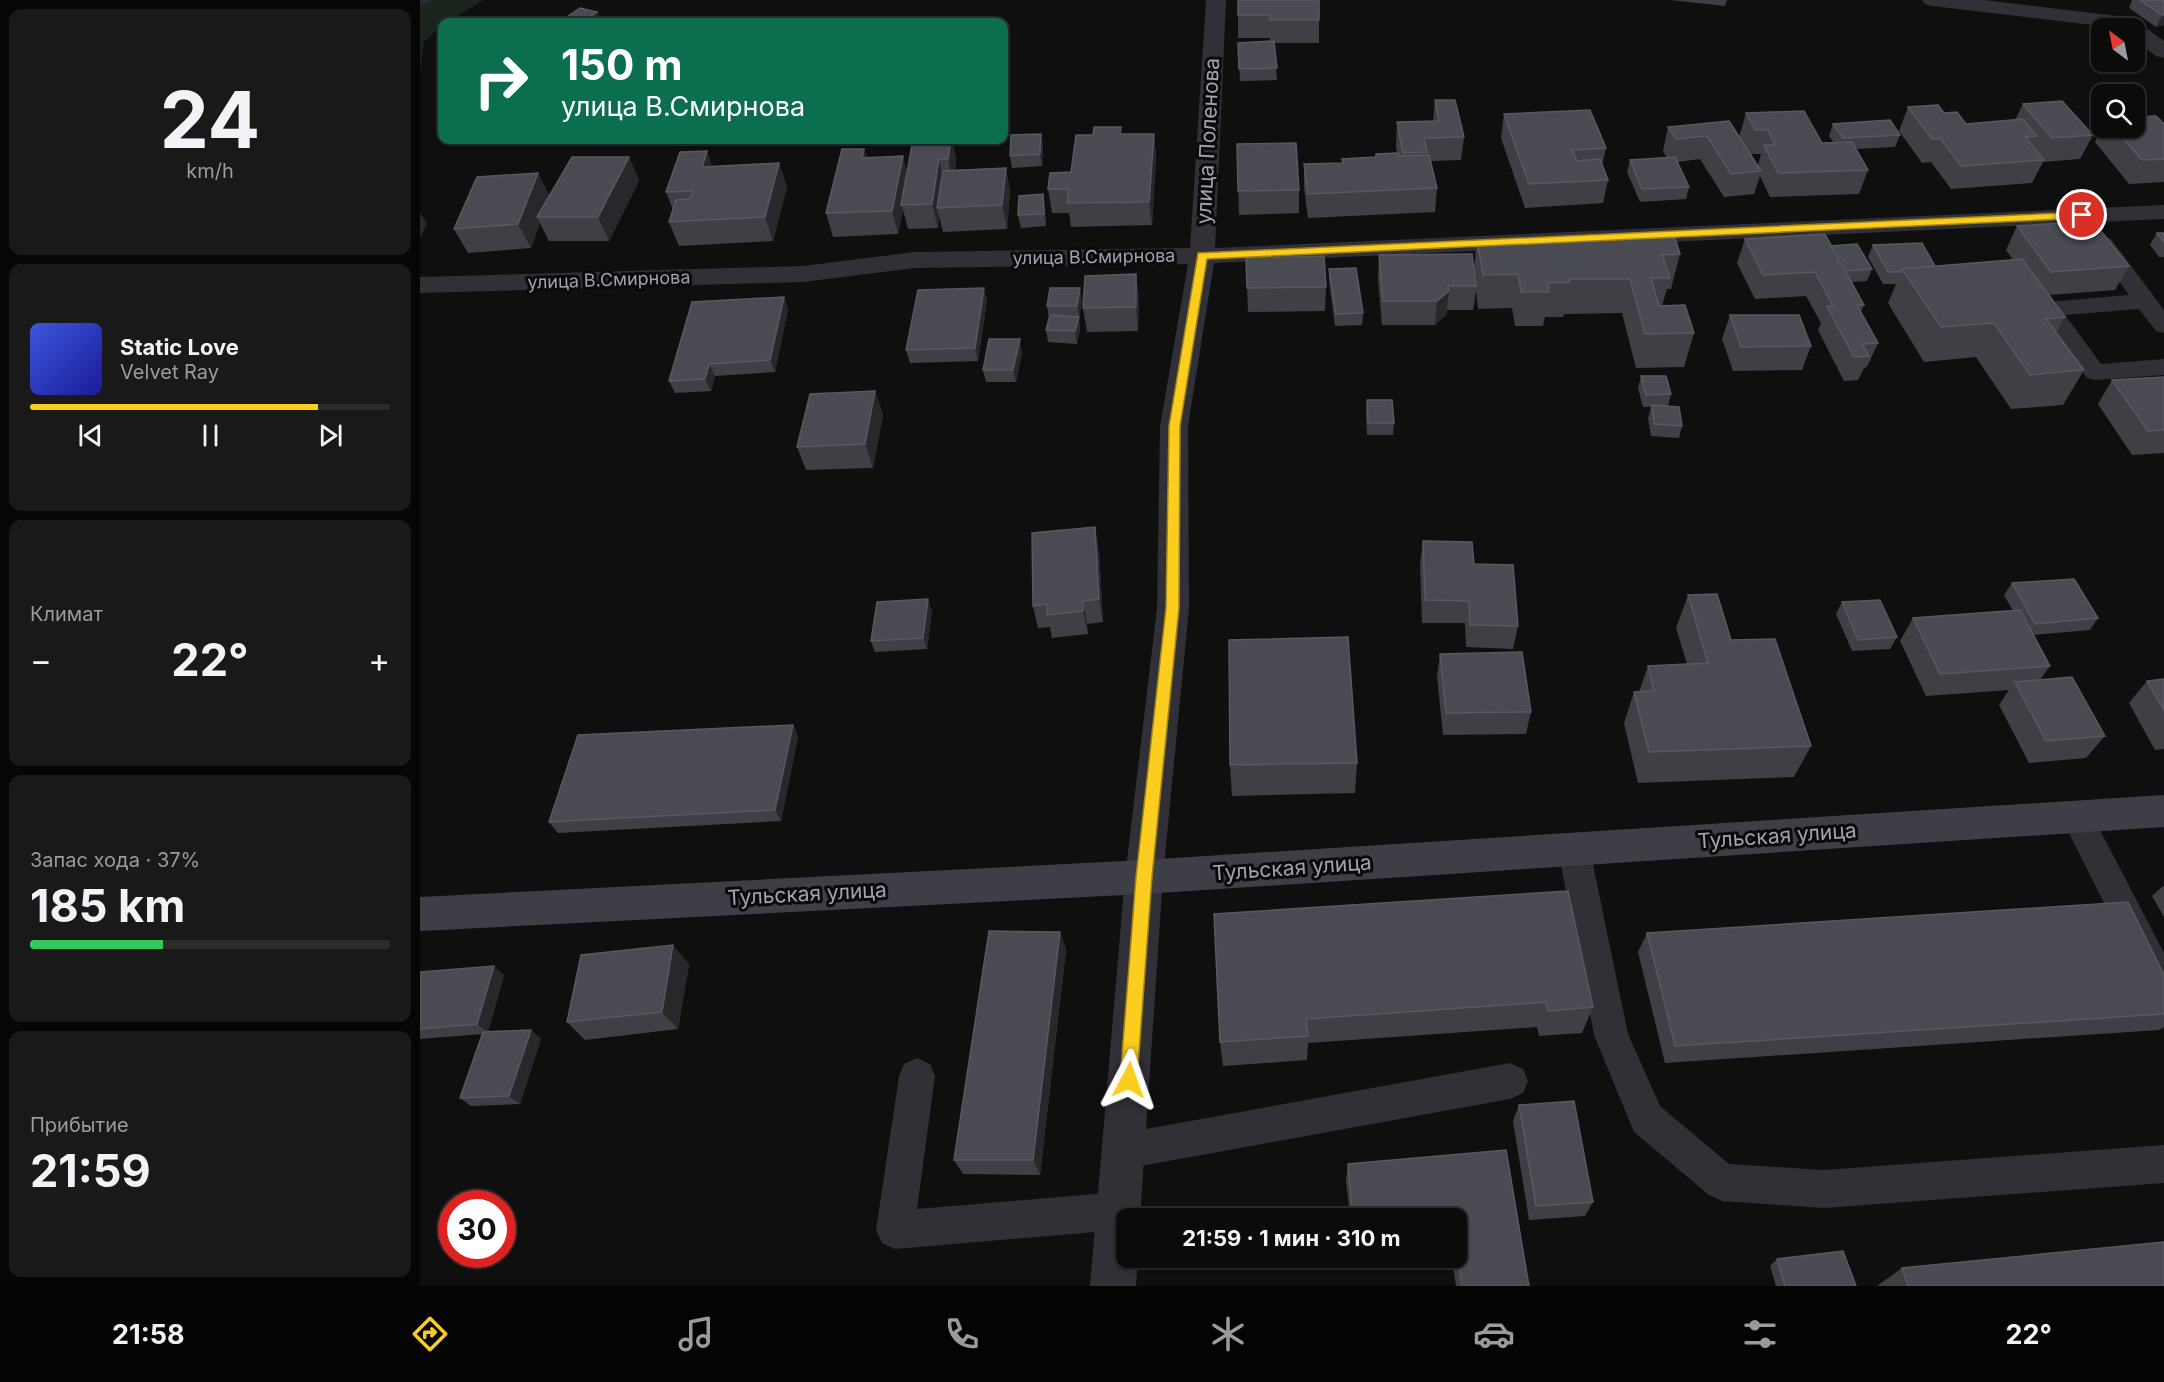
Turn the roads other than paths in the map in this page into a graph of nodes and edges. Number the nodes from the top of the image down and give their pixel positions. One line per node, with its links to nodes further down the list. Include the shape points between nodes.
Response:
1 (1216, 0): 10 (street, улица Поленова)
2 (1932, 0): 5 (street)
3 (2094, 0): 4 (street)
4 (2119, 18)
5 (2091, 22)
6 (2145, 37): 7 (street)
7 (2164, 51)
8 (2164, 212): 9 (street, улица В.Смирнова)
9 (2082, 215): 10 (street, улица В.Смирнова); 12 (lane)
10 (1202, 256): 11 (street, улица В.Смирнова, via 915,260 803,274); 18 (street, улица Поленова, via 1174,426 1173,608)
11 (420, 285)
12 (2146, 301): 13 (lane); 14 (lane, via 2048,309 2095,372)
13 (2164, 326)
14 (2164, 367)
15 (2164, 811): 16 (main road, Тульская улица)
16 (2077, 817): 17 (main road, Тульская улица); 20 (lane)
17 (1574, 850): 18 (main road, Тульская улица); 24 (lane, via 1611,1035 1647,1119 1722,1182 1824,1189)
18 (1144, 877): 19 (main road, Тульская улица); 23 (street, улица Поленова)
19 (420, 914)
20 (2164, 988)
21 (917, 1076): 26 (lane, via 895,1230)
22 (1510, 1081): 23 (lane)
23 (1124, 1151): 25 (street, улица Поленова)
24 (2164, 1164)
25 (1119, 1208)
26 (1116, 1211)
27 (1116, 1248): 28 (street, улица Поленова)
28 (1113, 1286)

